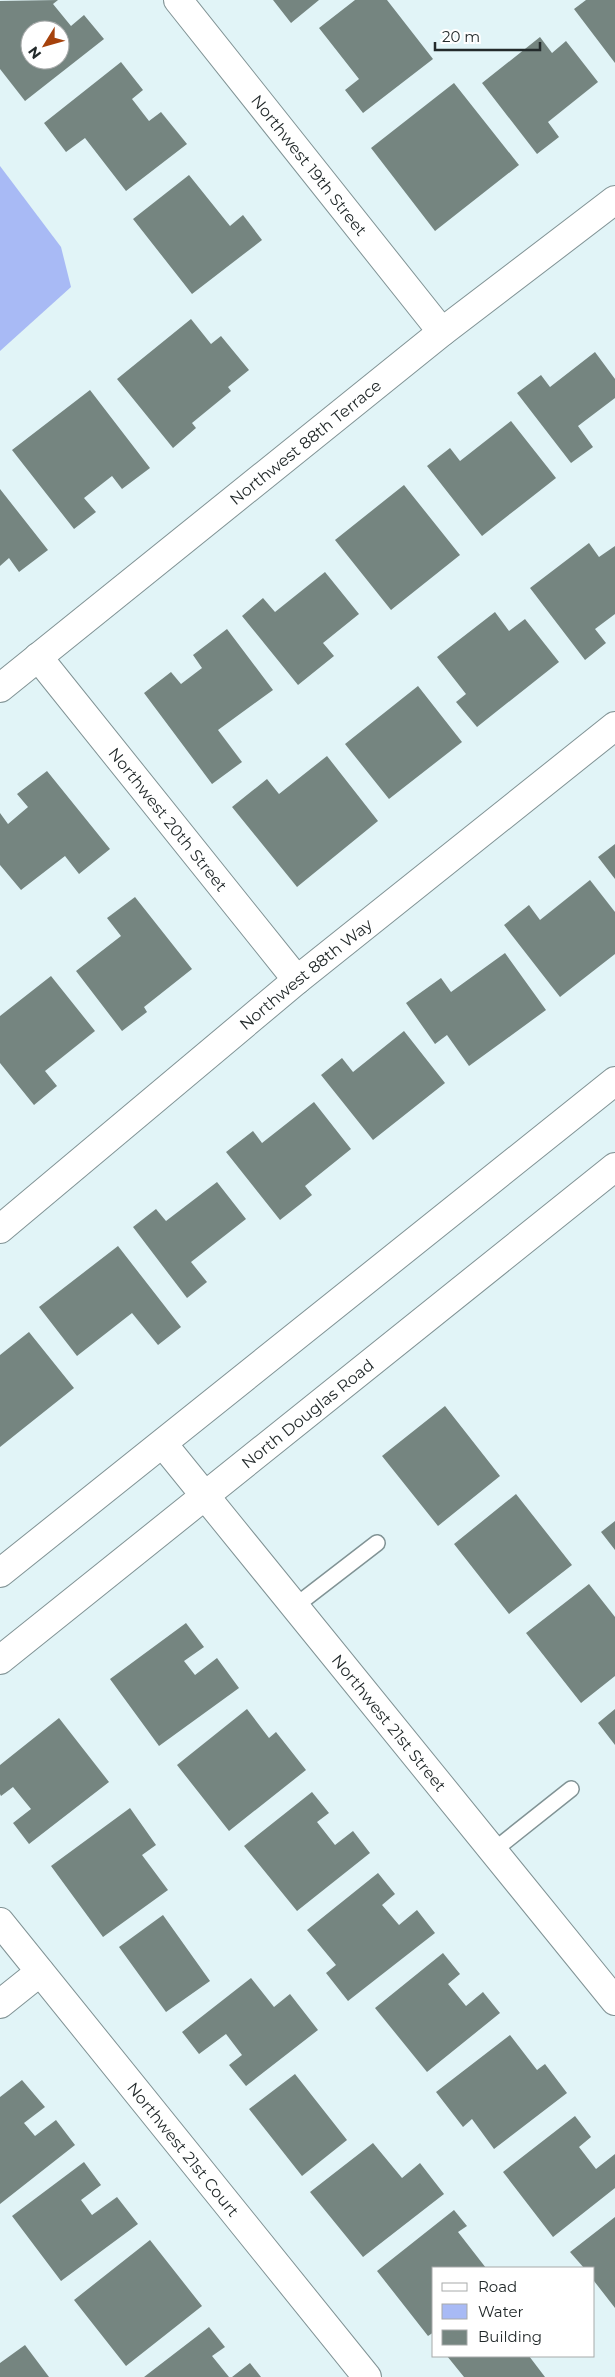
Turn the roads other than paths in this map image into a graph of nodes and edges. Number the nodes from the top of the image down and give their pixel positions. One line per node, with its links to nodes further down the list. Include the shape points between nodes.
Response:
1 (178, 0): 3 (street, Northwest 19th Street)
2 (615, 200): 3 (street, Northwest 88th Terrace)
3 (442, 332): 4 (street, Northwest 88th Terrace)
4 (38, 657): 5 (street, Northwest 88th Terrace); 7 (street, Northwest 20th Street)
5 (0, 688)
6 (615, 726): 7 (street, Northwest 88th Way)
7 (297, 980): 10 (street, Northwest 88th Way)
8 (615, 1081): 11 (street)
9 (615, 1167): 12 (street, North Douglas Road)
10 (0, 1229)
11 (163, 1444): 12 (street, Northwest 21st Street); 14 (street)
12 (204, 1496): 15 (street, Northwest 21st Street); 16 (street, North Douglas Road)
13 (377, 1543): 15 (lane)
14 (0, 1573)
15 (294, 1607): 18 (street, Northwest 21st Street)
16 (0, 1660)
17 (571, 1789): 18 (lane)
18 (493, 1851): 21 (street, Northwest 21st Street)
19 (0, 1922): 20 (street, Northwest 21st Court)
20 (40, 1972): 22 (street); 23 (street, Northwest 21st Court)
21 (615, 2002)
22 (0, 2004)
23 (368, 2377)

